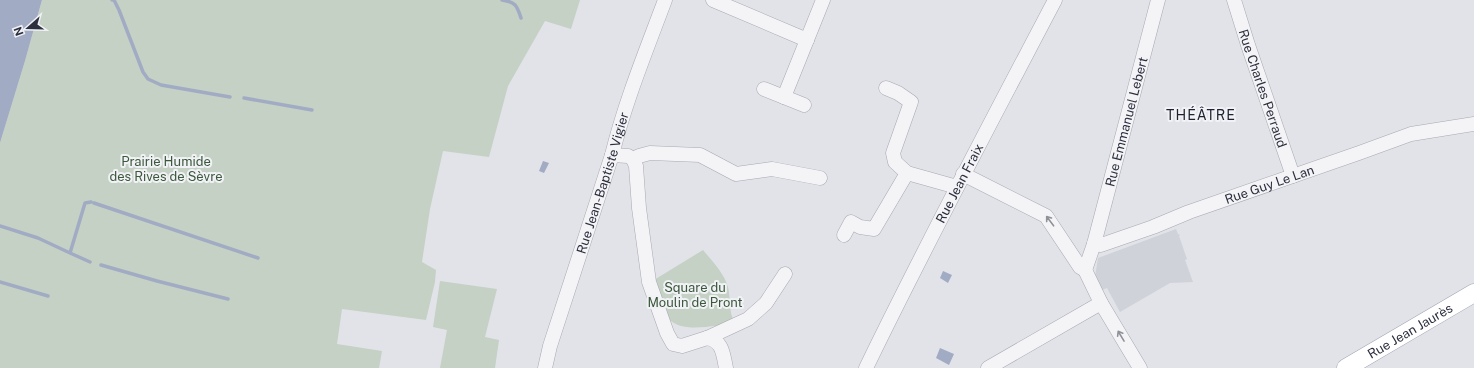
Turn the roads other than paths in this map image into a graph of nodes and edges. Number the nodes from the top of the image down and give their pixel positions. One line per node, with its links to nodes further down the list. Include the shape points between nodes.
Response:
1 (665, 0): 13 (street, Rue Jean-Baptiste Vigier, via 619,127)
2 (712, 0): 7 (street)
3 (823, 0): 7 (street)
4 (1055, 0): 16 (street, Rue Jean Fraix)
5 (1158, 0): 21 (street, Rue Emmanuel Lebert)
6 (1234, 0): 17 (street, Rue Charles Perraud)
7 (807, 40): 10 (street)
8 (886, 88): 15 (street, via 911,102 893,153 895,162)
9 (764, 89): 10 (street)
10 (784, 97): 11 (street)
11 (804, 105)
12 (1474, 124): 17 (street, Rue Guy Le Lan, via 1411,134)
13 (612, 155): 14 (street, via 628,156); 27 (street, Rue Jean-Baptiste Vigier)
14 (633, 159): 18 (street, via 650,154 700,155 736,174 772,168); 26 (street, via 638,179 639,208 649,282 669,338 673,344 682,346)
15 (907, 173): 19 (street); 20 (street, via 874,229 860,227 851,222)
16 (963, 174): 19 (street, Rue Jean Fraix); 22 (street, one-way to 16, via 1080,268 1046,216)
17 (1293, 176): 21 (street, Rue Guy Le Lan, via 1101,245)
18 (820, 178)
19 (957, 187): 29 (street, Rue Jean Fraix)
20 (844, 235)
21 (1094, 244): 22 (street)
22 (1085, 270): 25 (street)
23 (785, 274): 26 (street, via 768,300 752,316)
24 (1474, 293): 32 (main road, Rue Jean Jaurès)
25 (1101, 303): 30 (street); 31 (street, one-way to 25)
26 (707, 338): 28 (street, via 720,344)
27 (545, 368)
28 (726, 368)
29 (866, 368)
30 (988, 368)
31 (1140, 368)
32 (1346, 368)

